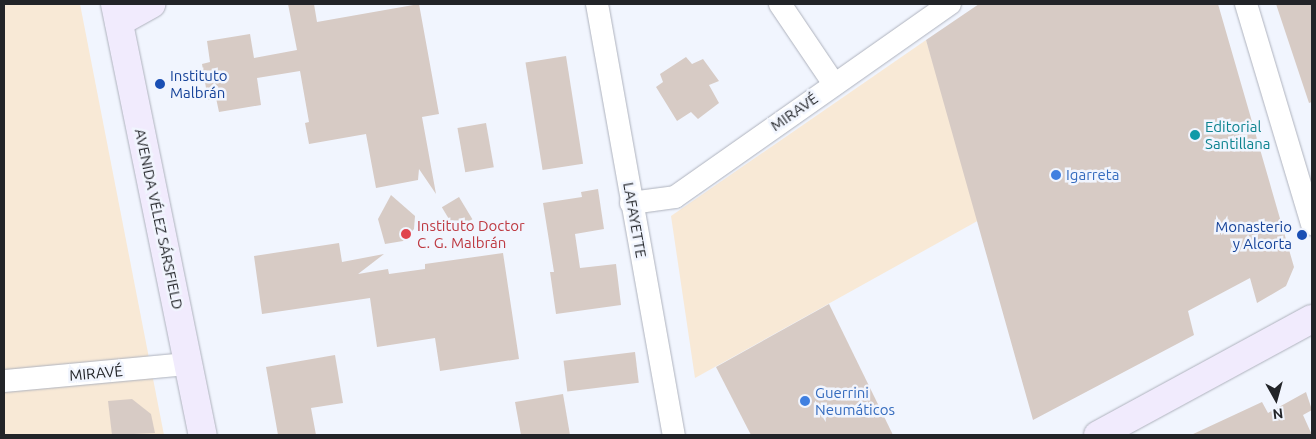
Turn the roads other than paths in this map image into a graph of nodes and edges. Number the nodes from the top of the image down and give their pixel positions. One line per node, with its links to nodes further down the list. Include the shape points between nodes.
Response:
1 (151, 4): 6 (main road)
2 (597, 4): 8 (street, LAFAYETTE)
3 (780, 4): 7 (street)
4 (950, 4): 7 (street, MIRAVÉ)
5 (1246, 4): 9 (street)
6 (117, 13): 11 (main road, AVENIDA VÉLEZ SÁRSFIELD)
7 (834, 84): 8 (street, MIRAVÉ, via 676,196)
8 (631, 203): 14 (street, LAFAYETTE)
9 (1312, 224)
10 (1312, 319): 15 (main road)
11 (189, 364): 12 (street, MIRAVÉ); 13 (main road, AVENIDA VÉLEZ SÁRSFIELD)
12 (4, 381)
13 (203, 435)
14 (674, 435)
15 (1098, 435)

